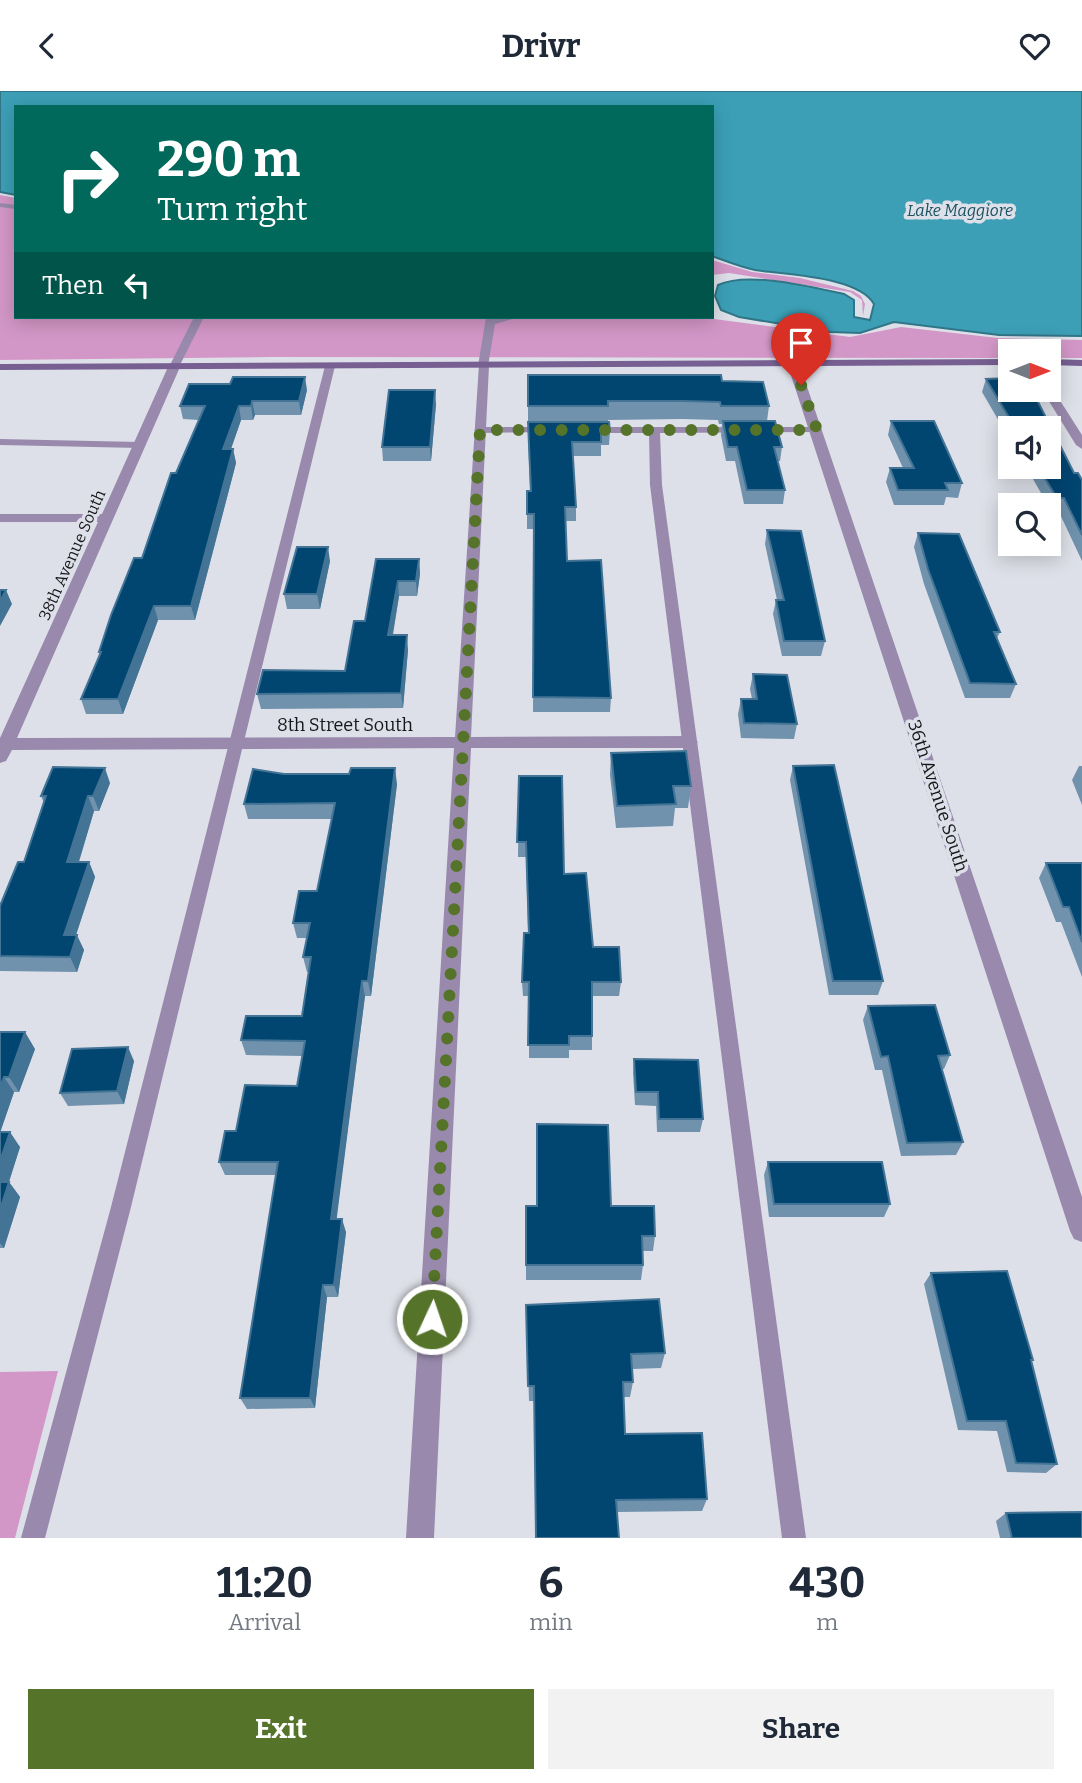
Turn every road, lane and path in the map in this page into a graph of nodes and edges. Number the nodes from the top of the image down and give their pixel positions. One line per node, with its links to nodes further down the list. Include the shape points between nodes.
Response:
1 (198, 319): 10 (lane)
2 (491, 319): 9 (lane)
3 (998, 362): 6 (main road)
4 (1061, 362): 5 (main road)
5 (1082, 362)
6 (793, 363): 9 (main road); 16 (street, 36th Avenue South)
7 (0, 366): 10 (main road)
8 (330, 366): 9 (main road); 10 (main road); 23 (lane)
9 (483, 366): 12 (street)
10 (174, 367): 18 (street, 38th Avenue South)
11 (1056, 403): 19 (street)
12 (480, 430): 13 (lane); 24 (street)
13 (560, 430)
14 (573, 430): 15 (lane)
15 (654, 430): 16 (lane); 22 (lane, via 656,485)
16 (817, 430): 26 (street, 36th Avenue South)
17 (0, 442): 18 (lane)
18 (140, 445): 20 (street, 38th Avenue South)
19 (1082, 445)
20 (107, 518): 21 (street); 25 (street, 38th Avenue South)
21 (0, 519)
22 (690, 741): 24 (street, 8th Street South); 29 (lane)
23 (234, 744): 24 (street, 8th Street South); 25 (street, 8th Street South); 27 (lane)
24 (463, 744): 28 (street)
25 (2, 748)
26 (1082, 1231)
27 (33, 1538)
28 (420, 1538)
29 (794, 1538)

